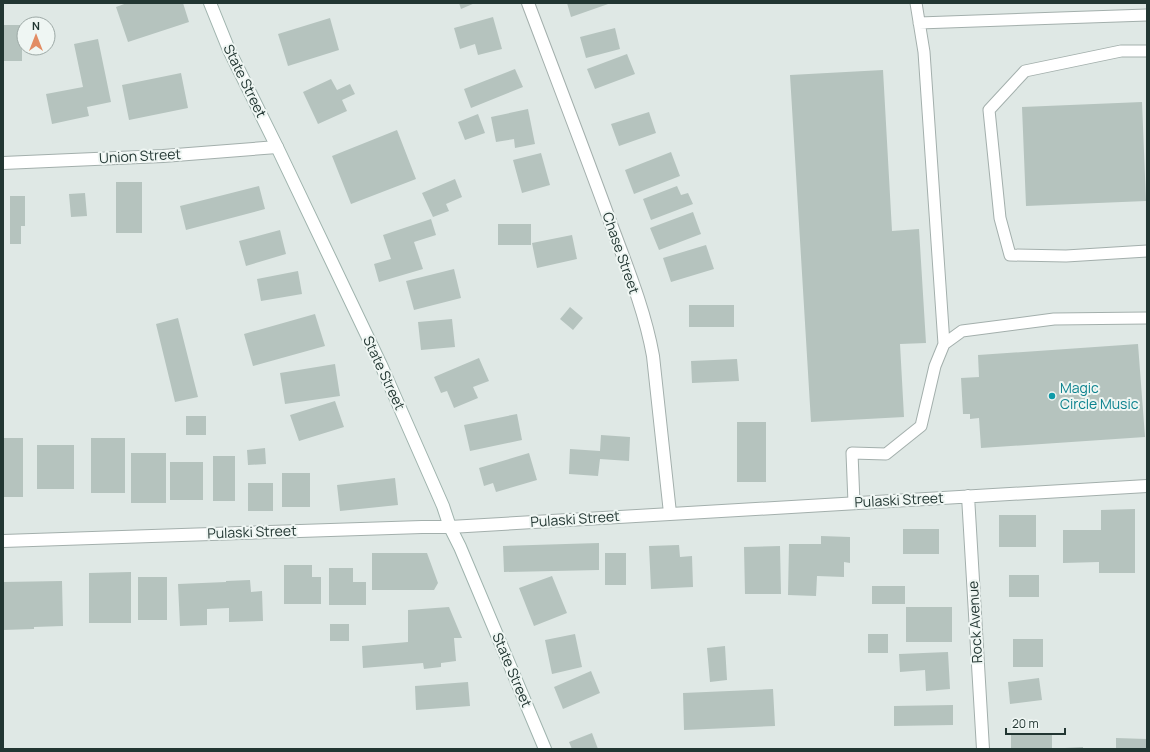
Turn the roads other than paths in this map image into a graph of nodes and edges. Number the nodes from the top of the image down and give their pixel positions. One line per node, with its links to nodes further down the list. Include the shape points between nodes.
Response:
1 (210, 3): 7 (street, State Street, via 229,50)
2 (528, 3): 15 (street, Chase Street, via 627,267 650,339)
3 (916, 3): 5 (lane)
4 (1147, 15): 5 (lane)
5 (919, 23): 11 (lane, via 924,52)
6 (1147, 50): 9 (lane, via 1122,51 1025,71 989,110 1000,218 1010,255 1066,256)
7 (277, 147): 8 (street, Union Street, via 163,156); 16 (street, State Street, via 381,365)
8 (3, 163)
9 (1147, 251)
10 (1147, 318): 11 (lane, via 1054,320 962,331)
11 (944, 344): 14 (lane, via 935,366 921,426 886,454 852,453)
12 (1147, 486): 13 (street, Pulaski Street)
13 (968, 496): 14 (street, Pulaski Street); 19 (street, Rock Avenue)
14 (854, 502): 15 (street, Pulaski Street)
15 (670, 513): 16 (street, Pulaski Street)
16 (450, 527): 17 (street, Pulaski Street); 18 (street, State Street)
17 (3, 541)
18 (545, 749)
19 (983, 749)

